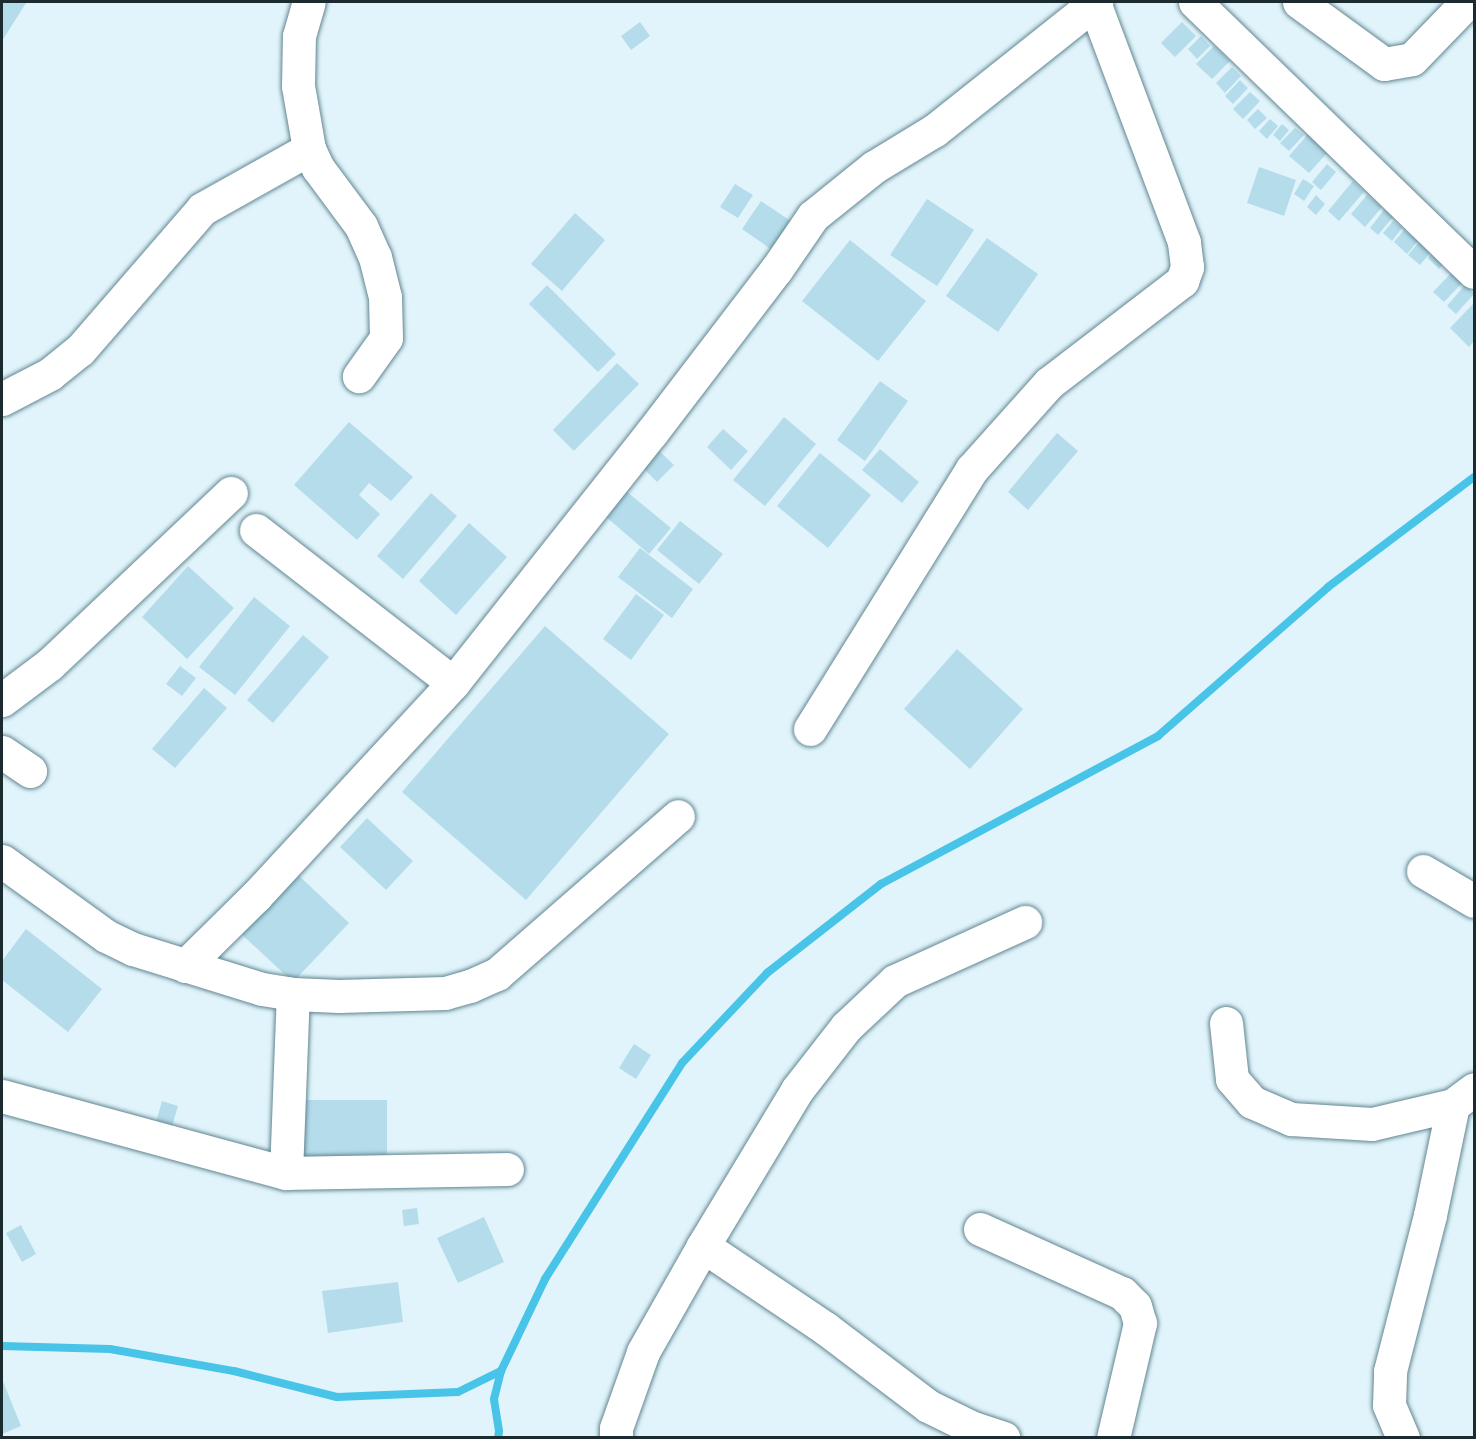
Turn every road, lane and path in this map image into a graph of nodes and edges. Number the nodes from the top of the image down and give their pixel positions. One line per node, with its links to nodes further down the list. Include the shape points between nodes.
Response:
1 (309, 2): 6 (street, via 299,36 298,86)
2 (1095, 2): 12 (street, via 935,130 874,167 813,216 652,432); 14 (street, via 1184,242 1187,267 1182,281 1048,383 972,469)
3 (1195, 2): 7 (street)
4 (1299, 2): 5 (street, via 1384,64 1412,59)
5 (1467, 2)
6 (309, 149): 8 (street, via 318,168 361,226 375,257 385,297 386,338); 9 (street, via 202,209 80,350 50,374)
7 (1474, 272)
8 (358, 376)
9 (2, 399)
10 (231, 493): 13 (street, via 50,664)
11 (256, 530): 12 (street)
12 (453, 683): 22 (street, via 256,896)
13 (2, 699)
14 (810, 729)
15 (2, 752): 16 (street)
16 (30, 771)
17 (678, 816): 23 (street, via 497,974 445,993)
18 (2, 861): 22 (street, via 106,936)
19 (1423, 871): 20 (street)
20 (1474, 902)
21 (1025, 922): 30 (street, via 895,981 846,1027 797,1090)
22 (185, 966): 23 (street)
23 (293, 994): 28 (street)
24 (1226, 1023): 26 (street, via 1232,1079 1252,1102 1291,1119 1372,1125)
25 (2, 1096): 28 (street)
26 (1464, 1097): 34 (street, via 1390,1371 1389,1405)
27 (507, 1169): 28 (street)
28 (286, 1173)
29 (980, 1229): 33 (street, via 1122,1293 1135,1306 1140,1323)
30 (703, 1246): 31 (street, via 825,1328 928,1406); 32 (street, via 643,1352)
31 (982, 1434)
32 (616, 1437)
33 (1113, 1437)
34 (1403, 1437)

